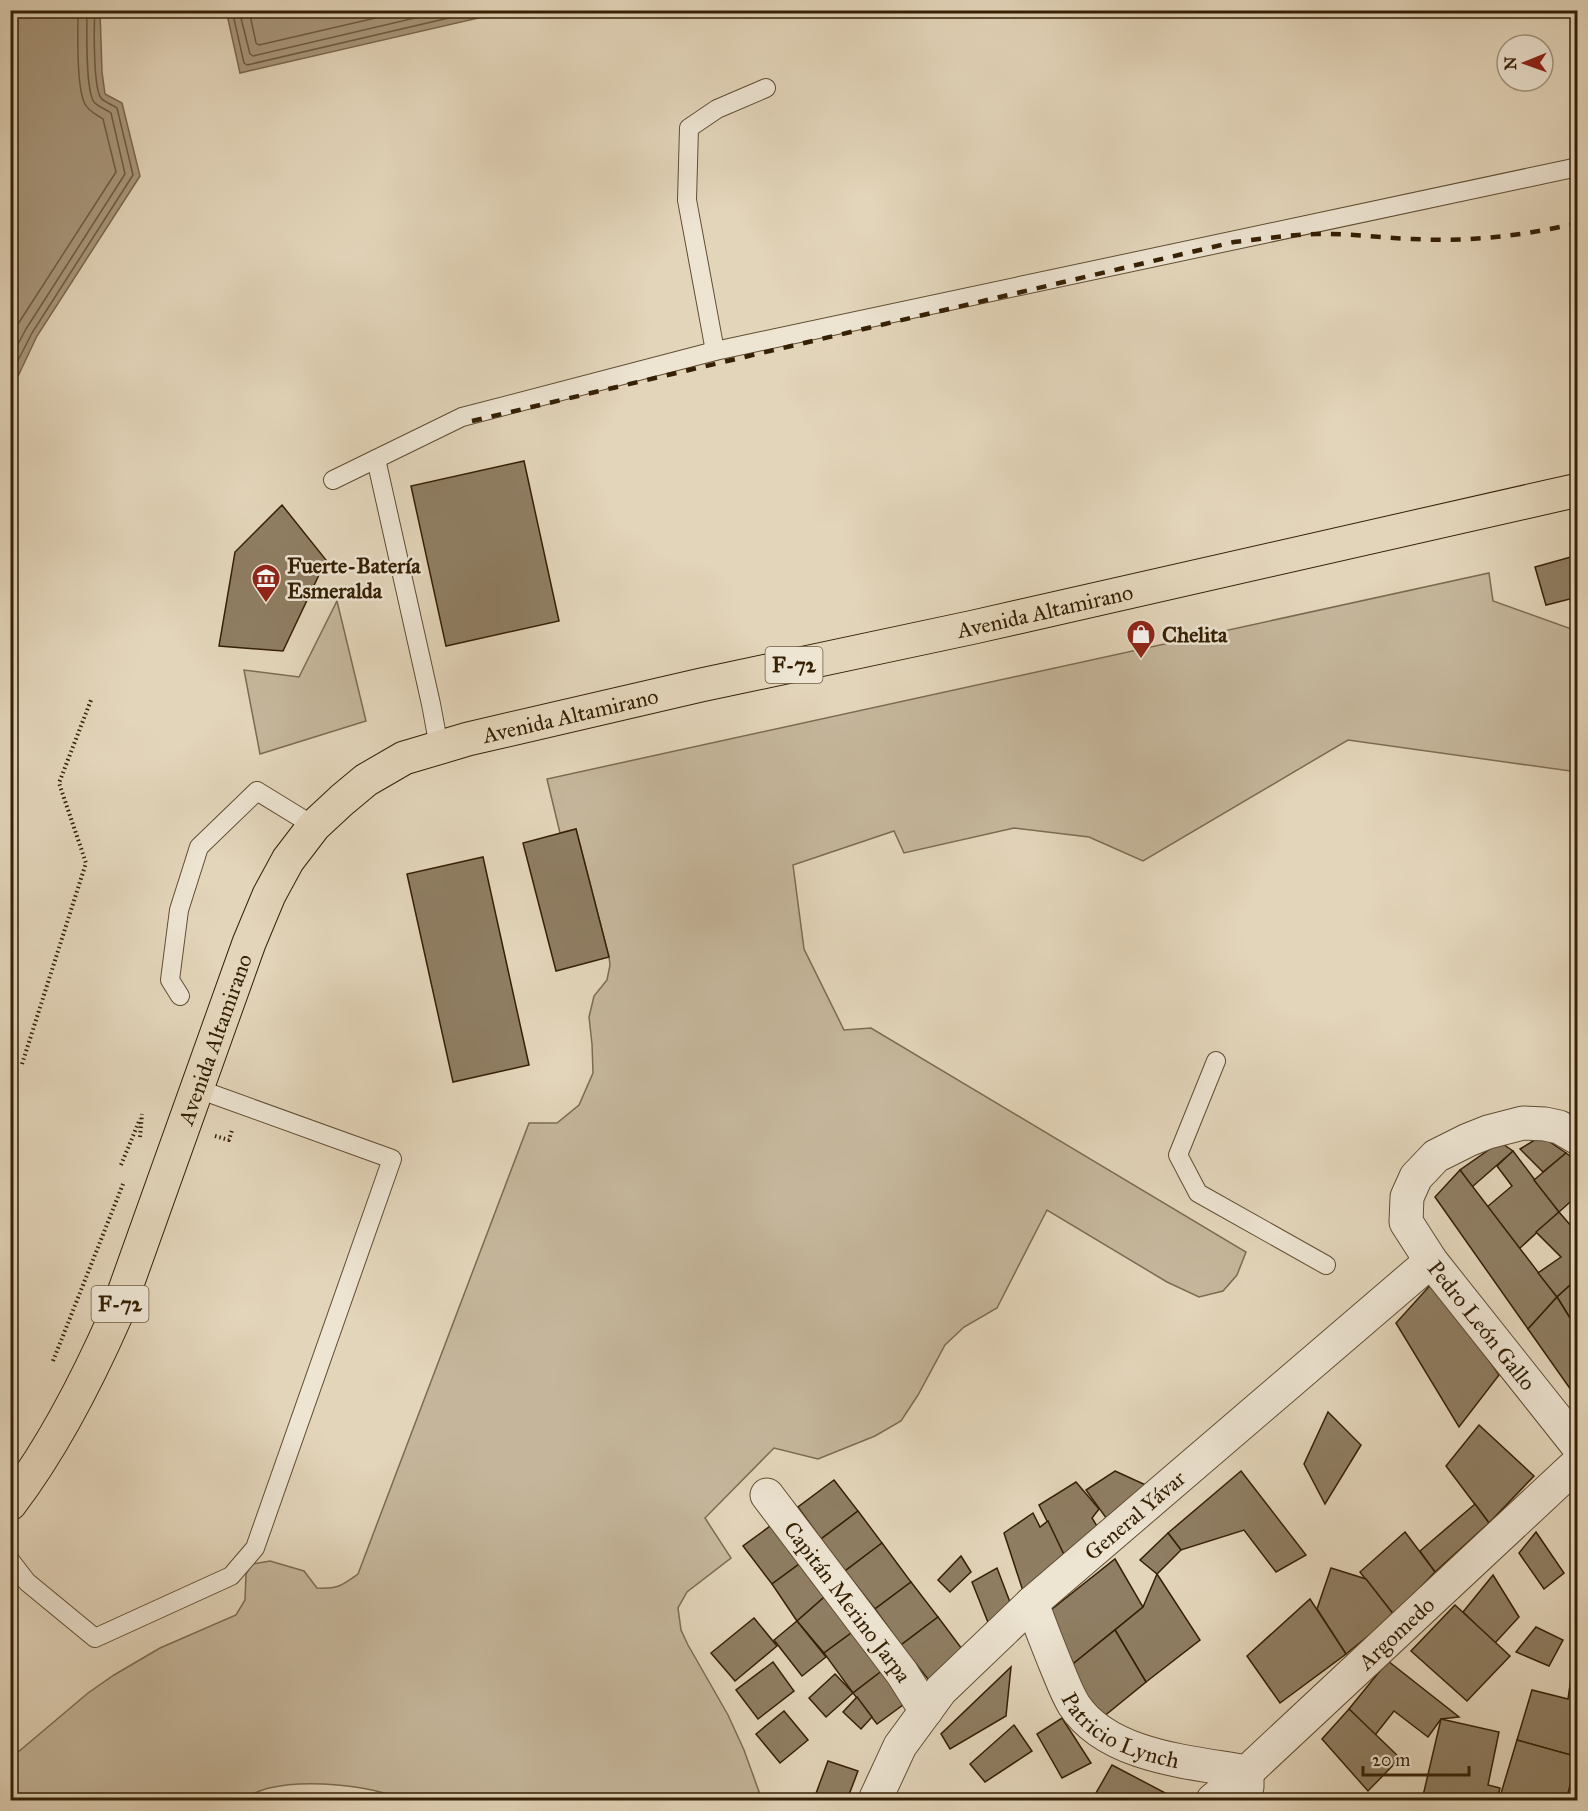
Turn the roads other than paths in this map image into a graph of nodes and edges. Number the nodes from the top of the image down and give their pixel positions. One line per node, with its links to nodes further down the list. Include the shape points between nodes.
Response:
1 (766, 88): 3 (lane, via 717,109 689,128 687,200)
2 (1578, 167): 3 (lane)
3 (714, 351): 4 (lane, via 462,417)
4 (376, 459): 5 (lane); 7 (lane)
5 (333, 480)
6 (1578, 490): 7 (main road, Avenida Altamirano / F-72)
7 (439, 747): 8 (main road, Avenida Altamirano / F-72, via 404,758 366,780)
8 (314, 826): 9 (lane, via 257,791 199,847 179,910 170,980); 11 (main road, Avenida Altamirano / F-72, via 268,895)
9 (180, 996)
10 (1216, 1061): 14 (lane, via 1178,1155 1198,1193)
11 (198, 1089): 18 (main road, Avenida Altamirano / F-72, via 100,1352 47,1450); 19 (lane, via 392,1159 255,1548 231,1576 95,1638 27,1582)
12 (1578, 1138): 13 (street, Pedro León Gallo, via 1559,1127 1524,1124 1488,1132 1436,1156 1416,1178 1407,1197 1406,1222)
13 (1431, 1261): 15 (street, Pedro León Gallo); 20 (street, General Yávar)
14 (1326, 1265)
15 (1578, 1446)
16 (1578, 1463): 22 (street, Argomedo)
17 (767, 1495): 21 (street, Capitán Merino Jarpa, via 902,1673)
18 (10, 1504)
19 (10, 1560)
20 (1032, 1603): 21 (street, General Yávar, via 941,1690); 22 (street, Patricio Lynch, via 1065,1687 1091,1724 1132,1748)
21 (926, 1711): 23 (street, General Yávar, via 900,1746)
22 (1247, 1786): 24 (street, Argomedo)
23 (876, 1800)
24 (1213, 1800)

